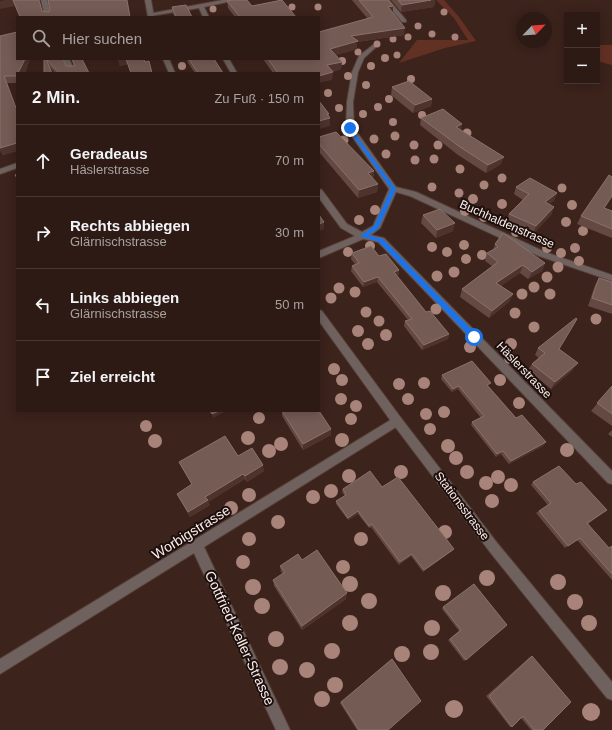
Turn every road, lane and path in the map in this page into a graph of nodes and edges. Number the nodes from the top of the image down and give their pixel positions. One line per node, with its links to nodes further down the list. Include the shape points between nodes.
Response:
1 (44, 0): 7 (street)
2 (148, 0): 6 (street)
3 (233, 0): 5 (street)
4 (386, 0): 9 (street)
5 (201, 6): 6 (street); 8 (street)
6 (151, 15)
7 (48, 16)
8 (206, 16)
9 (404, 21)
10 (374, 47): 19 (street, via 361,57 355,72 350,102 350,128)
11 (66, 60): 14 (street)
12 (166, 60): 15 (street)
13 (227, 60): 16 (street)
14 (72, 72)
15 (172, 72)
16 (233, 72)
17 (16, 165): 18 (street)
18 (0, 172)
19 (393, 189): 21 (street, via 376,228); 23 (street, Buchhaldenstrasse, via 413,194 542,254)
20 (320, 193): 21 (street, Häslerstrasse, via 344,226)
21 (362, 236): 22 (street); 26 (street, Häslerstrasse, via 381,240)
22 (320, 255)
23 (612, 278)
24 (320, 315): 25 (street, Stationsstrasse)
25 (397, 421): 27 (street, Worbigstrasse); 29 (street, Stationsstrasse, via 494,548)
26 (612, 479)
27 (197, 546): 28 (street, Worbigstrasse); 30 (street, Gottfried-Keller-Strasse)
28 (0, 667)
29 (612, 693)
30 (283, 730)

